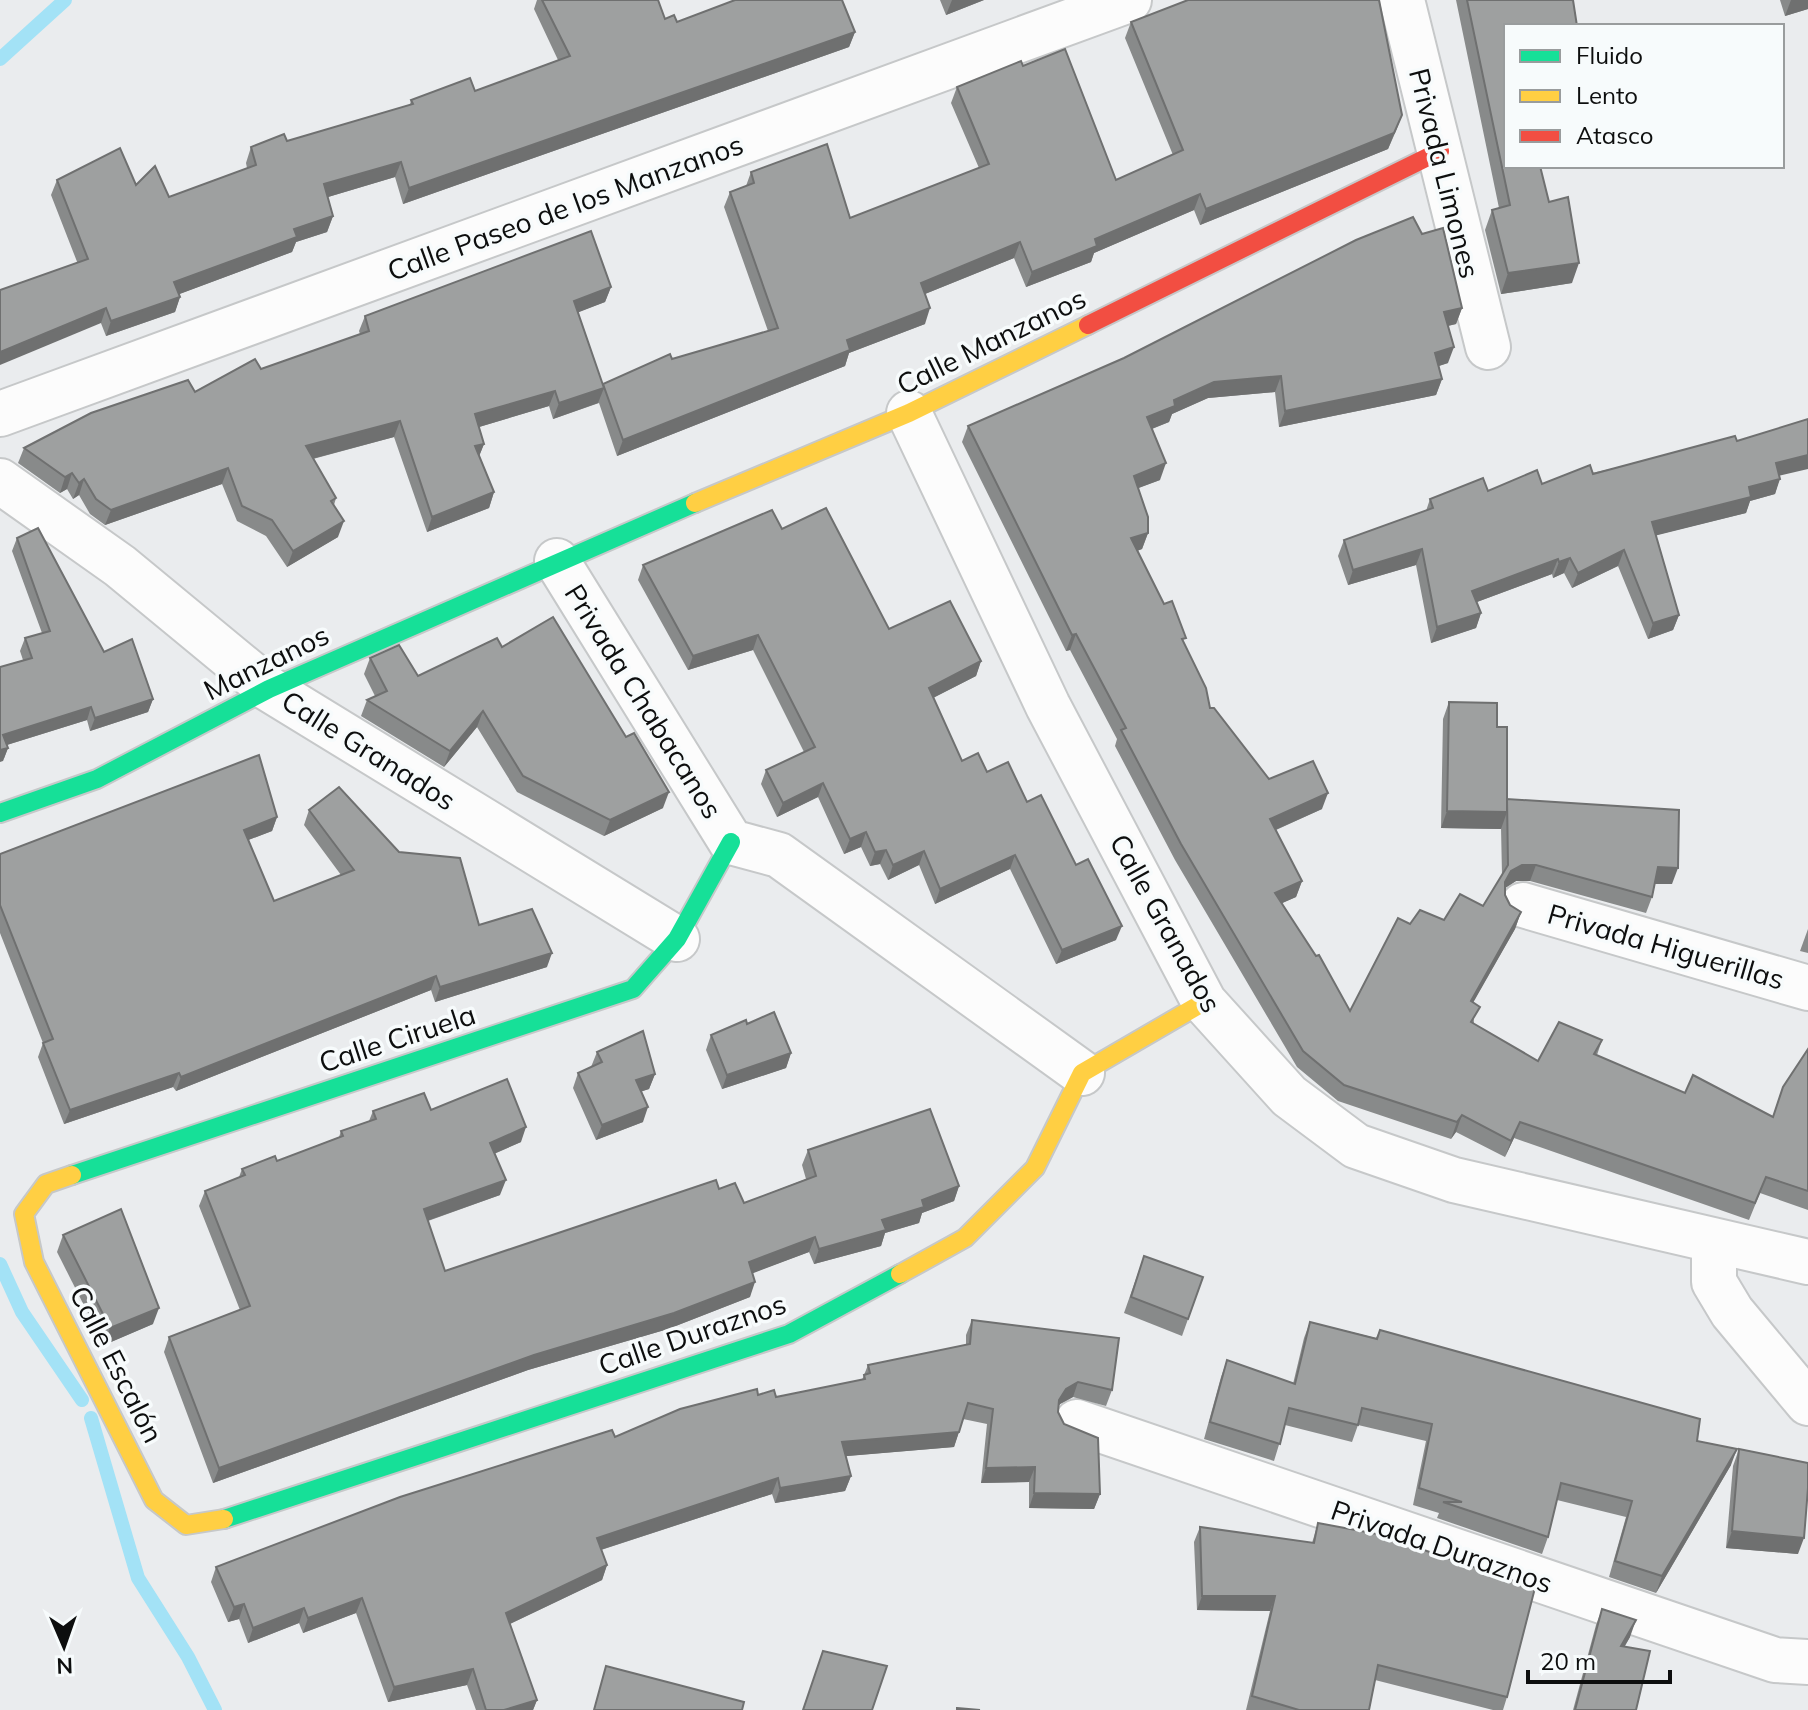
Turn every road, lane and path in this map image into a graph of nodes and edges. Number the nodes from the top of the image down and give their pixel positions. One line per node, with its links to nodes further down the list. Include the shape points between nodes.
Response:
1 (1129, 0): 6 (street, Calle Paseo de los Manzanos)
2 (1402, 0): 3 (street, Privada Limones)
3 (1440, 151): 4 (street, Privada Limones); 5 (street, Calle Manzanos)
4 (1488, 347)
5 (909, 413): 8 (street, Calle Manzanos); 15 (street, Calle Granados, via 1048,706)
6 (0, 414)
7 (0, 481): 9 (street, Calle Granados, via 120,566)
8 (557, 561): 9 (street, Manzanos); 11 (street, Privada Chabacanos)
9 (269, 689): 10 (street, Manzanos, via 97,779); 13 (street, Calle Granados)
10 (0, 813)
11 (731, 842): 13 (street, Calle Ciruela); 16 (street, via 779,855)
12 (1523, 905): 14 (street, Privada Higuerillas)
13 (677, 939): 17 (street, Calle Ciruela, via 633,989 46,1184)
14 (1808, 988)
15 (1204, 1002): 16 (street); 18 (street, Calle Granados, via 1289,1096 1356,1146 1454,1180)
16 (1082, 1073): 22 (street, Calle Duraznos, via 1035,1168 965,1238 789,1334 231,1518)
17 (24, 1214): 22 (street, Calle Escalón, via 34,1262 154,1500)
18 (1714, 1241): 19 (street, Calle Granados); 20 (street, via 1714,1282 1732,1312)
19 (1808, 1262)
20 (1808, 1403)
21 (1077, 1422): 23 (street, Privada Duraznos, via 1775,1660)
22 (186, 1525)
23 (1808, 1662)

